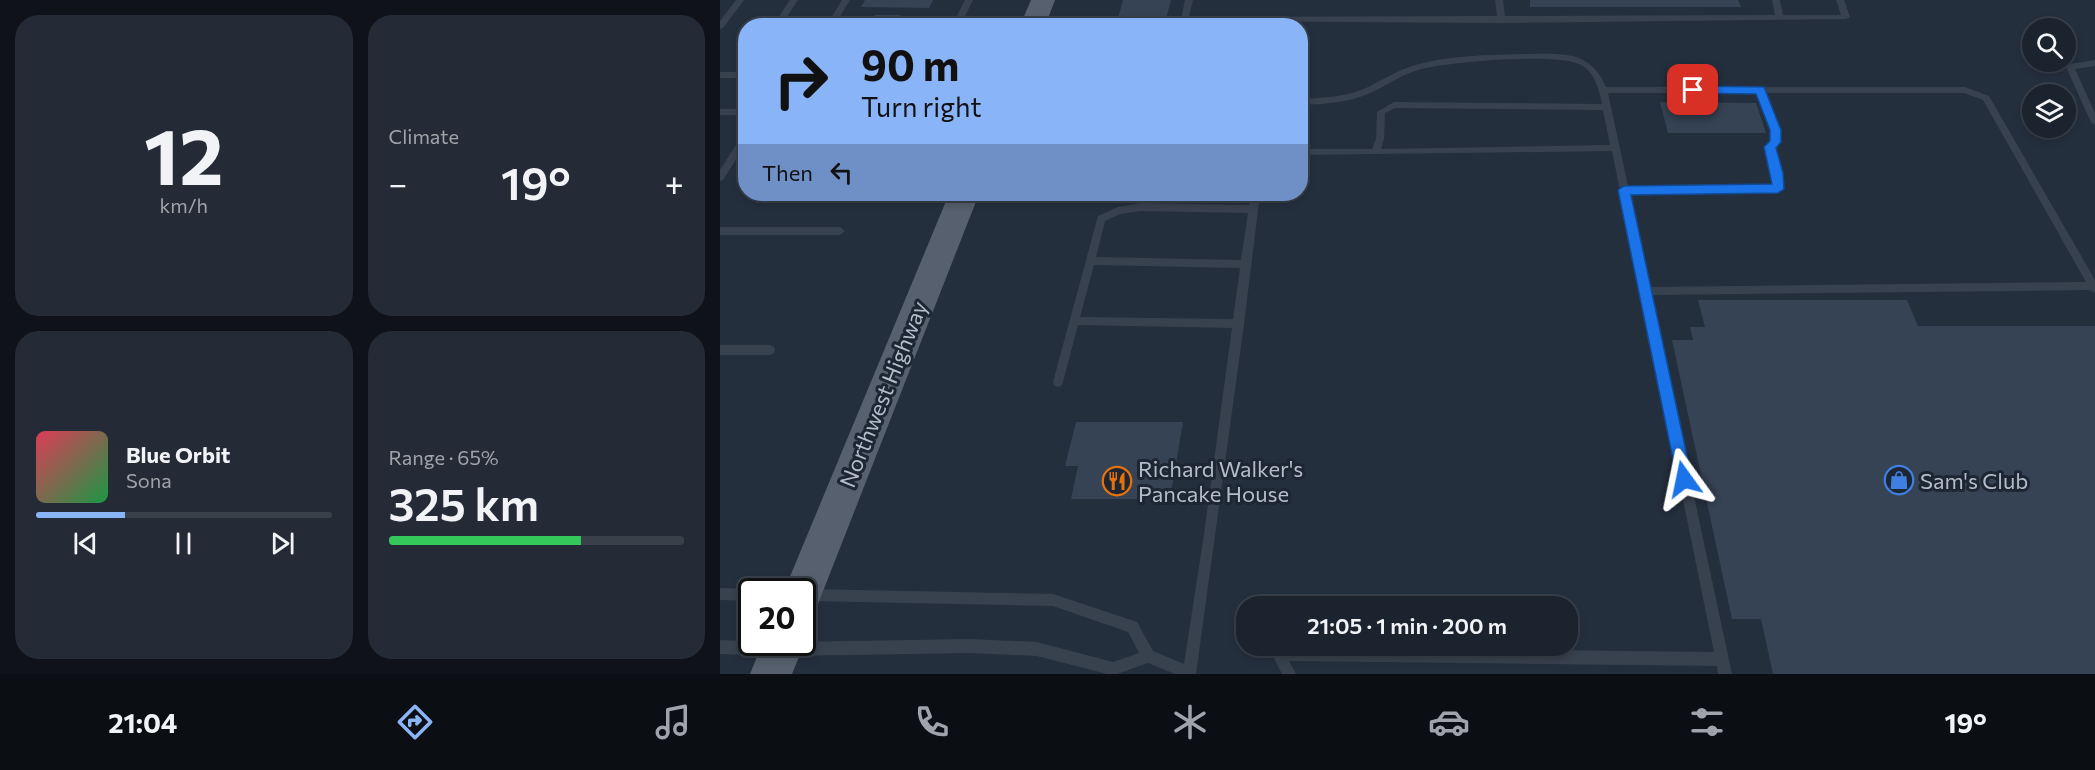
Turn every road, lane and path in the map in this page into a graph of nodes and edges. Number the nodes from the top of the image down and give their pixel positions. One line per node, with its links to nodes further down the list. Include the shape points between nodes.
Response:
1 (740, 0): 18 (lane)
2 (794, 0): 10 (lane)
3 (846, 0): 11 (lane)
4 (969, 0): 12 (lane)
5 (1042, 0): 13 (main road)
6 (1189, 0): 14 (lane)
7 (1499, 0): 16 (lane)
8 (1776, 0): 15 (lane)
9 (1840, 0): 15 (lane, via 1846,17)
10 (782, 18)
11 (835, 18)
12 (961, 18)
13 (1035, 18)
14 (1185, 18)
15 (1780, 18): 16 (lane)
16 (1501, 20): 17 (lane)
17 (1308, 23)
18 (720, 26)
19 (2095, 63): 28 (lane, via 2070,67)
20 (738, 74): 21 (lane)
21 (720, 75)
22 (1604, 90): 23 (lane); 24 (lane, via 1596,74 1582,61 1558,57 1443,60 1415,67 1360,94); 25 (lane)
23 (1760, 90): 34 (lane, via 1776,130 1776,142 1770,147 1778,189); 42 (lane, via 1965,90 1986,98)
24 (1308, 102)
25 (1607, 107): 29 (lane); 32 (lane, via 1394,105 1381,112 1380,139)
26 (720, 112): 27 (lane)
27 (738, 112)
28 (2095, 122)
29 (1616, 148): 32 (lane); 34 (lane)
30 (738, 149): 33 (lane)
31 (1308, 152): 32 (lane)
32 (1375, 152)
33 (720, 178)
34 (1624, 190): 43 (lane)
35 (961, 201): 49 (main road, Northwest Highway)
36 (1254, 201): 37 (lane)
37 (1253, 209): 40 (lane, via 1118,210 1101,219); 41 (lane)
38 (720, 231): 39 (lane)
39 (840, 231)
40 (1090, 261): 41 (lane); 44 (lane)
41 (1246, 264): 45 (lane)
42 (2094, 287): 43 (lane)
43 (1645, 291): 57 (lane)
44 (1074, 321): 45 (lane); 48 (lane)
45 (1239, 324): 58 (lane)
46 (770, 350): 47 (lane)
47 (720, 351)
48 (1058, 382)
49 (810, 578)
50 (720, 594): 51 (lane)
51 (738, 595)
52 (816, 595): 56 (lane, via 1053,600 1132,627)
53 (720, 646): 54 (lane)
54 (738, 649)
55 (816, 653): 56 (lane, via 970,646 1037,649 1113,669)
56 (1149, 656): 58 (lane)
57 (1722, 659): 59 (lane, via 1279,654); 60 (lane)
58 (1189, 674)
59 (1289, 674)
60 (1725, 674)

